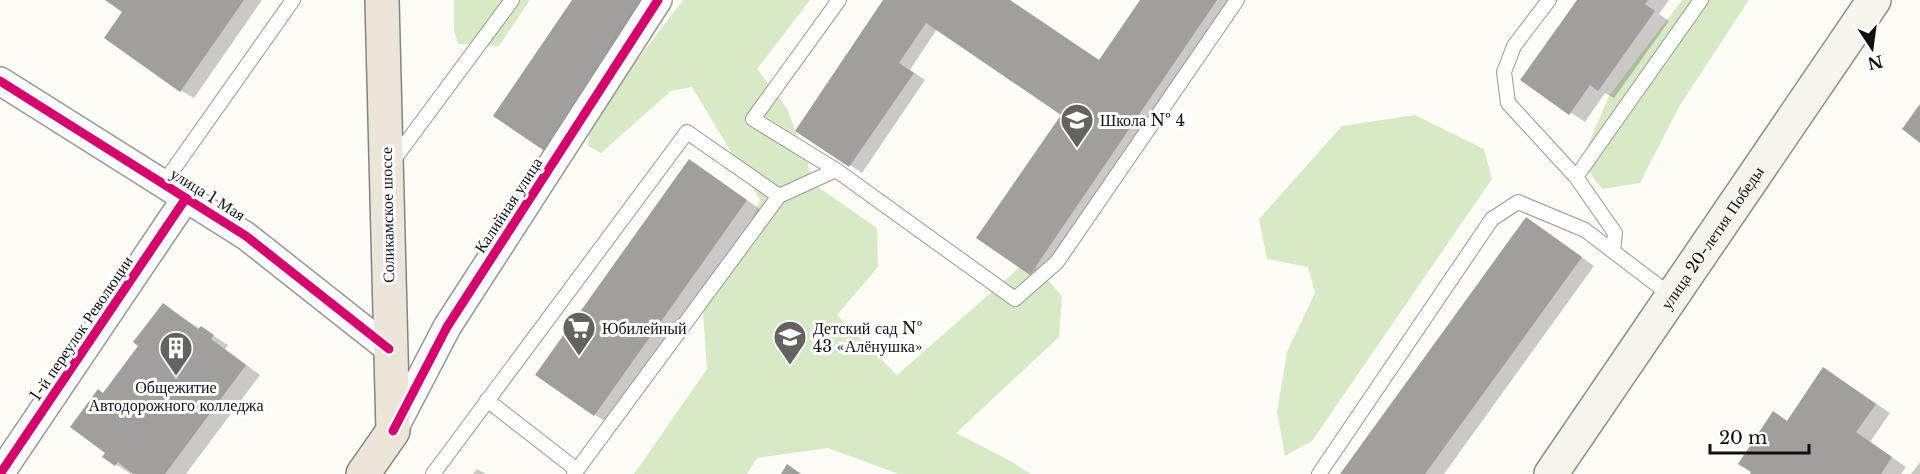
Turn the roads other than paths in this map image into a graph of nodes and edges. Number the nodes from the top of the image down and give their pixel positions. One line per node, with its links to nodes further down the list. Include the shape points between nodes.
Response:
1 (293, 0): 14 (lane)
2 (382, 0): 12 (highway, Соликамское шоссе)
3 (512, 0): 12 (lane)
4 (658, 0): 20 (street, Калийная улица, via 447,327)
5 (839, 0): 11 (lane, via 753,119)
6 (1238, 0): 11 (lane, via 1057,262 1015,299)
7 (1549, 0): 13 (lane, via 1514,46 1504,72 1508,103)
8 (1701, 0): 13 (lane)
9 (1874, 0): 17 (main road, улица 20-летия Победы)
10 (0, 81): 14 (street, улица 1 Мая)
11 (836, 170): 15 (lane)
12 (386, 171): 18 (highway, Соликамское шоссе)
13 (1576, 177): 16 (lane, via 1615,233)
14 (175, 191): 18 (street, улица 1 Мая, via 246,236); 23 (street, 1-й переулок Революции)
15 (779, 196): 19 (lane, via 687,132); 22 (lane)
16 (1613, 251): 17 (lane); 26 (lane, via 1585,230 1518,202 1492,219)
17 (1673, 297): 21 (main road, улица 20-летия Победы)
18 (389, 349): 20 (highway, Соликамское шоссе)
19 (488, 400): 22 (lane); 25 (lane)
20 (393, 431): 24 (highway, Калийная улица)
21 (1559, 468)
22 (575, 472)
23 (0, 474)
24 (363, 474)
25 (433, 474)
26 (1320, 474)

